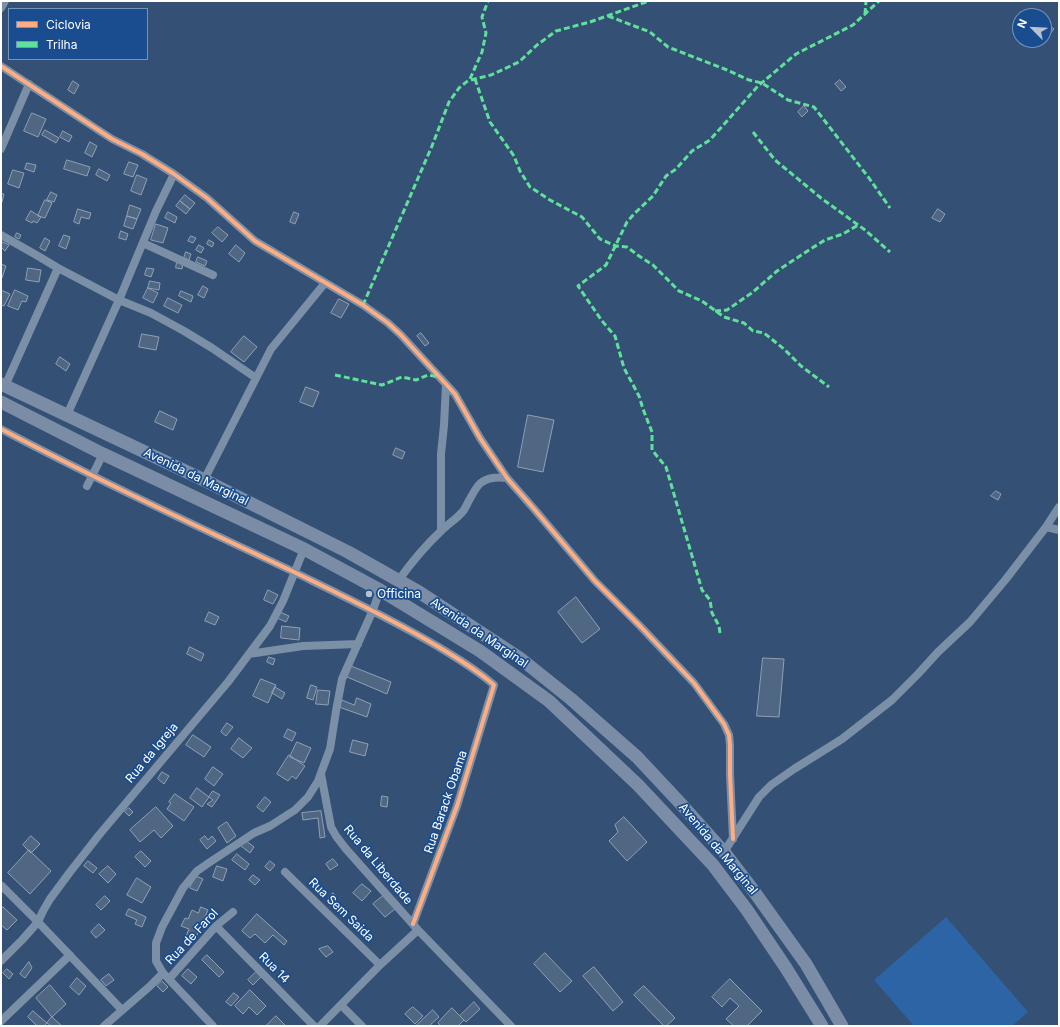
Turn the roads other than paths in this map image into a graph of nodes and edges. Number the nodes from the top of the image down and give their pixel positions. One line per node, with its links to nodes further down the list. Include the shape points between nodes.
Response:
1 (5, 1): 2 (street)
2 (1, 8)
3 (1, 66): 4 (street)
4 (29, 84): 5 (street); 6 (street, via 112,139)
5 (1, 149)
6 (174, 174): 8 (street); 11 (street, via 207,198 255,241)
7 (1, 235): 9 (street)
8 (143, 243): 10 (street); 12 (street)
9 (58, 268): 12 (street); 14 (street)
10 (213, 275)
11 (325, 283): 13 (street, via 271,349); 15 (street, via 388,323)
12 (118, 300): 13 (street, via 184,330); 17 (street)
13 (256, 378): 22 (street)
14 (3, 385): 17 (main road, Avenida da Marginal)
15 (446, 385): 21 (street, via 455,394); 27 (street, via 441,454)
16 (1, 402): 19 (main road, Avenida da Marginal)
17 (67, 416): 22 (main road, Avenida da Marginal)
18 (1, 428): 20 (street)
19 (103, 454): 20 (street); 28 (main road, Avenida da Marginal)
20 (92, 475): 23 (street); 29 (street)
21 (507, 478): 27 (street, via 498,477 482,482 460,514); 36 (street, via 594,581 694,683 724,724 730,745)
22 (204, 480): 30 (main road, Avenida da Marginal, via 348,552)
23 (87, 486)
24 (1059, 507): 25 (street)
25 (1046, 527): 26 (street); 36 (street, via 970,622 892,700 842,739 771,785 759,797)
26 (1059, 530)
27 (441, 531): 30 (street)
28 (304, 549): 29 (street, Rua da Igreja); 31 (main road, Avenida da Marginal)
29 (294, 573): 32 (street); 34 (street, Rua da Igreja, via 270,626)
30 (398, 581): 37 (main road, Avenida da Marginal, via 419,592 521,660 571,699 637,757)
31 (380, 590): 32 (street); 58 (main road, Avenida da Marginal, via 480,651 550,701 638,785 713,865 747,910)
32 (372, 610): 33 (street); 43 (street, Rua Barack Obama, via 422,637 494,685)
33 (358, 644): 34 (street, via 303,646); 35 (street, via 342,679 330,749)
34 (249, 654): 41 (street, Rua da Igreja, via 94,841 50,899)
35 (320, 774): 43 (street, Rua da Liberdade, via 331,827 336,836); 47 (street, via 308,797 296,810 210,862 197,871 183,888 156,943 156,961)
36 (733, 839): 37 (street)
37 (724, 852): 59 (main road, Avenida da Marginal, via 806,964)
38 (284, 872): 46 (street, Rua Sem Saida)
39 (2, 886): 41 (street)
40 (232, 912): 42 (street, Rua de Farol)
41 (38, 922): 44 (street); 45 (street, Rua da Igreja)
42 (216, 926): 48 (street, Rua de Farol); 54 (street, Rua 14)
43 (416, 927): 46 (street, Rua Barack Obama); 57 (street, Rua da Liberdade)
44 (70, 955): 50 (street); 51 (street)
45 (1, 961)
46 (380, 965): 49 (street, Rua Barack Obama)
47 (163, 973): 48 (street); 50 (street)
48 (169, 979): 53 (street)
49 (341, 1005): 55 (street, Rua Barack Obama); 56 (street)
50 (122, 1010): 52 (street)
51 (1, 1022)
52 (104, 1026)
53 (213, 1026)
54 (314, 1026)
55 (320, 1026)
56 (362, 1026)
57 (512, 1026)
58 (822, 1026)
59 (842, 1026)

